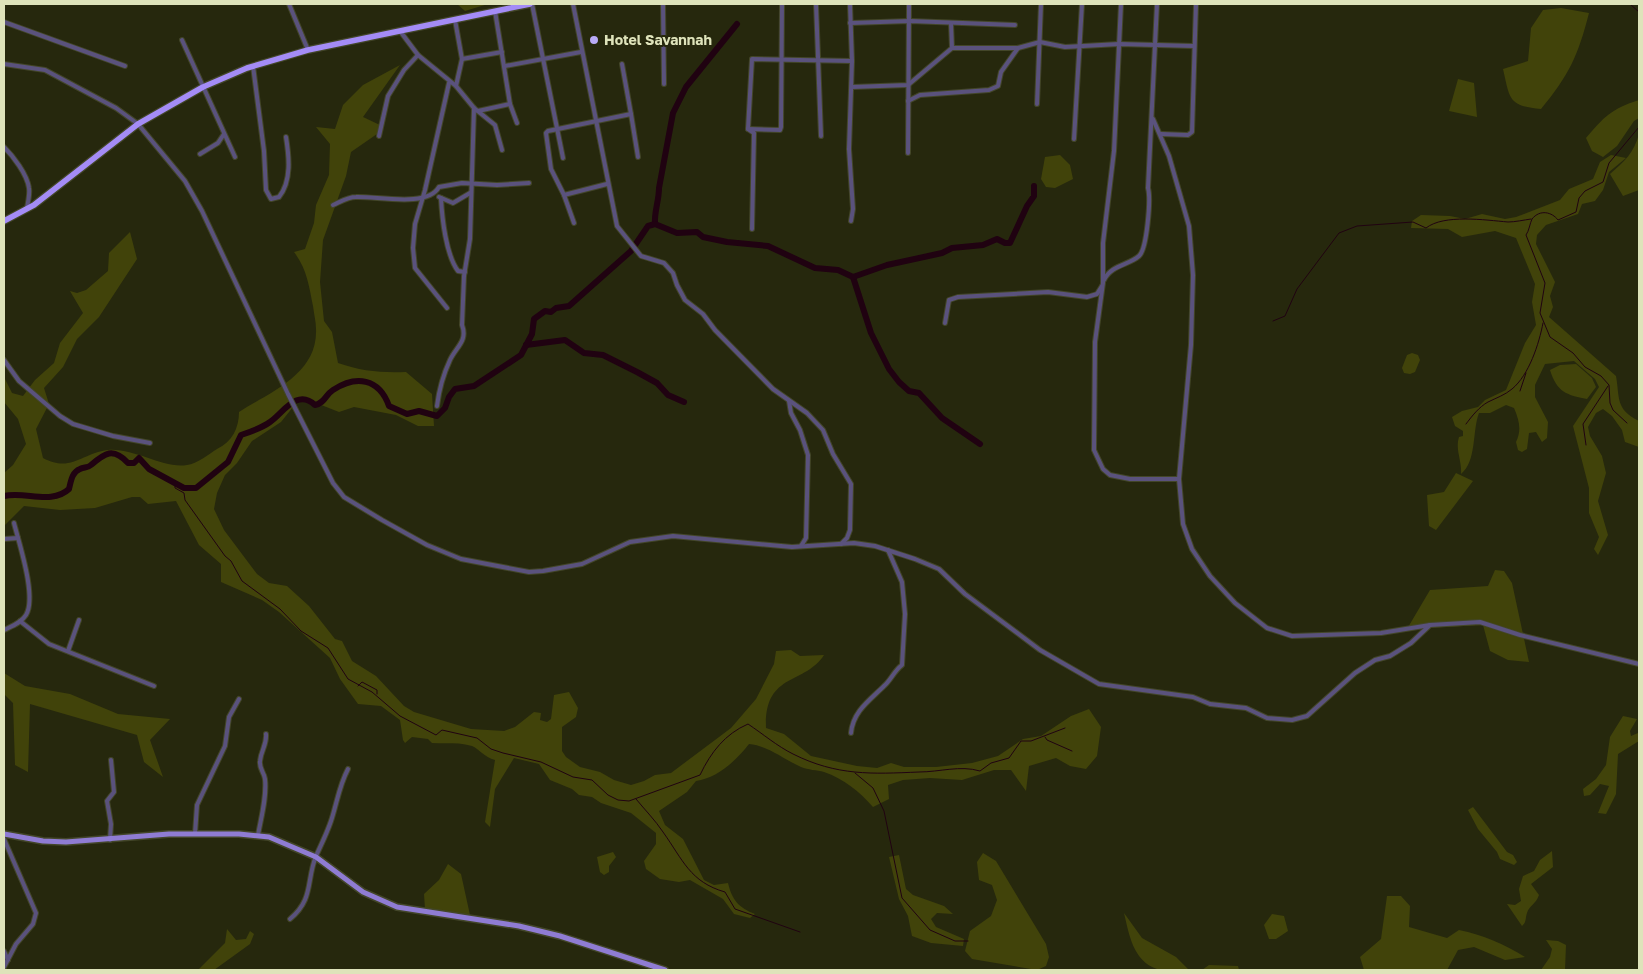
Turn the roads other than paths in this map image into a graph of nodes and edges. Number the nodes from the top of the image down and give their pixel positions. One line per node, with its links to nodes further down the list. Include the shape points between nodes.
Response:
1 (289, 4): 30 (street)
2 (531, 4): 14 (highway); 35 (street)
3 (573, 4): 32 (street)
4 (663, 4): 45 (street)
5 (782, 4): 36 (street)
6 (816, 4): 37 (street)
7 (850, 4): 18 (street)
8 (909, 4): 16 (street)
9 (1041, 4): 23 (street)
10 (1082, 4): 26 (street)
11 (1121, 4): 24 (street)
12 (1157, 4): 27 (street)
13 (1196, 4): 25 (street)
14 (495, 11): 15 (highway); 31 (street)
15 (455, 19): 21 (highway); 34 (street)
16 (910, 21): 18 (street); 19 (street); 46 (street)
17 (4, 22): 41 (street)
18 (850, 23): 38 (street)
19 (952, 23): 20 (street); 28 (street)
20 (1015, 25)
21 (400, 32): 30 (highway); 33 (street)
22 (182, 40): 48 (street)
23 (1040, 42): 26 (street); 29 (street); 52 (street)
24 (1119, 44): 26 (street); 27 (street); 90 (street, via 1114,151 1103,243)
25 (1194, 46): 27 (street); 63 (street, via 1192,132 1188,135)
26 (1079, 47): 67 (street)
27 (1155, 47): 56 (street)
28 (952, 48): 29 (street); 46 (street)
29 (1018, 48): 50 (street, via 1001,72 998,86 989,90 920,95)
30 (308, 50): 42 (highway)
31 (502, 52): 34 (street); 43 (street)
32 (581, 52): 35 (street); 57 (street)
33 (418, 55): 44 (street); 64 (street, via 388,96)
34 (462, 59): 47 (street)
35 (544, 59): 43 (street); 60 (street)
36 (782, 59): 37 (street); 61 (street, via 752,59); 61 (street, via 780,130)
37 (818, 61): 38 (street); 65 (street)
38 (852, 61): 49 (street)
39 (4, 64): 59 (street, via 45,70 116,108)
40 (622, 64): 55 (street)
41 (125, 66)
42 (253, 66): 48 (highway); 66 (street, via 266,190 271,199 279,198 283,191 289,160)
43 (505, 66): 51 (street)
44 (449, 83): 47 (street); 81 (street)
45 (664, 84)
46 (908, 85): 49 (street); 50 (street)
47 (456, 86): 53 (street)
48 (203, 87): 59 (highway); 62 (street)
49 (852, 87): 86 (street, via 849,149)
50 (908, 101): 70 (street)
51 (510, 104): 54 (street); 58 (street)
52 (1037, 104)
53 (474, 108): 54 (street); 75 (street)
54 (478, 111): 69 (street, via 495,125)
55 (631, 114): 57 (street); 73 (street)
56 (1153, 119): 63 (street); 90 (street, via 1144,249 1139,256 1109,272)
57 (596, 120): 60 (street); 77 (street)
58 (517, 123)
59 (138, 124): 84 (highway); 102 (street, via 185,181 202,211 292,403 333,483 344,497 427,545 461,559 536,572 582,564 630,542 673,536)
60 (557, 128): 74 (street); 80 (street, via 548,131 546,139 550,169)
61 (748, 129): 88 (street, via 754,133)
62 (224, 134): 71 (street, via 218,143); 72 (street)
63 (1161, 134): 97 (street, via 1189,226 1193,275 1191,345)
64 (379, 136)
65 (821, 136)
66 (286, 137)
67 (1074, 140)
68 (4, 147): 84 (street, via 27,181)
69 (502, 150)
70 (908, 153)
71 (200, 154)
72 (235, 157)
73 (638, 157)
74 (563, 158)
75 (471, 183): 76 (street); 78 (street, via 443,186); 79 (street)
76 (529, 183)
77 (607, 184): 80 (street); 94 (street, via 617,226 641,256 664,263 673,273 685,300 703,314 772,389)
78 (436, 193): 81 (street); 82 (street)
79 (470, 193): 82 (street, via 453,203); 89 (street, via 470,239)
80 (564, 195): 87 (street)
81 (423, 197): 83 (street, via 395,200 354,197); 91 (street, via 415,224 414,263 418,273)
82 (440, 198): 89 (street, via 454,265 458,271)
83 (334, 205)
84 (26, 210): 85 (highway)
85 (4, 221)
86 (851, 221)
87 (574, 223)
88 (752, 229)
89 (465, 272): 95 (street, via 462,325 465,333 462,345 450,358)
90 (1103, 282): 92 (street, via 1097,294 1087,297 1048,292 958,297 949,300); 97 (street, via 1095,342 1094,450 1103,469 1110,475 1130,479)
91 (447, 308)
92 (945, 323)
93 (4, 360): 96 (street, via 19,381 72,424)
94 (789, 401): 101 (street, via 807,413 823,430 851,484 850,530); 102 (street, via 790,413 808,455 806,538)
95 (437, 406)
96 (150, 443)
97 (1179, 479): 106 (street, via 1184,524 1192,549 1235,604 1267,628 1292,636 1381,633)
98 (14, 523): 99 (street)
99 (18, 538): 100 (street); 105 (street, via 29,600 26,614)
100 (4, 539)
101 (842, 544): 102 (street); 103 (street, via 854,543)
102 (801, 546)
103 (888, 550): 106 (street, via 939,569 965,594 1040,650 1099,684 1193,697 1210,704 1246,708 1267,718 1292,720 1307,716 1355,673 1411,643); 112 (street, via 902,582 905,614 902,665 869,698 852,722)
104 (79, 620): 108 (street)
105 (20, 621): 107 (street); 108 (street, via 49,644)
106 (1430, 626): 109 (street, via 1480,622 1520,636)
107 (4, 630)
108 (68, 651): 110 (street)
109 (1639, 664)
110 (154, 686)
111 (238, 700): 117 (street, via 229,717 225,746 197,805)
112 (851, 733)
113 (266, 734): 118 (street, via 267,743 260,758 265,786)
114 (110, 760): 120 (street, via 114,792 107,801)
115 (348, 769): 121 (street)
116 (4, 834): 120 (main road, via 43,841)
117 (196, 834): 118 (main road); 120 (main road)
118 (258, 835): 121 (main road)
119 (4, 839): 124 (street, via 36,913 34,924 16,944)
120 (110, 840)
121 (316, 857): 122 (street, via 307,896); 126 (main road, via 363,892 397,907 519,926)
122 (290, 919)
123 (4, 951): 124 (street)
124 (8, 960): 125 (street)
125 (4, 967)
126 (665, 970)

